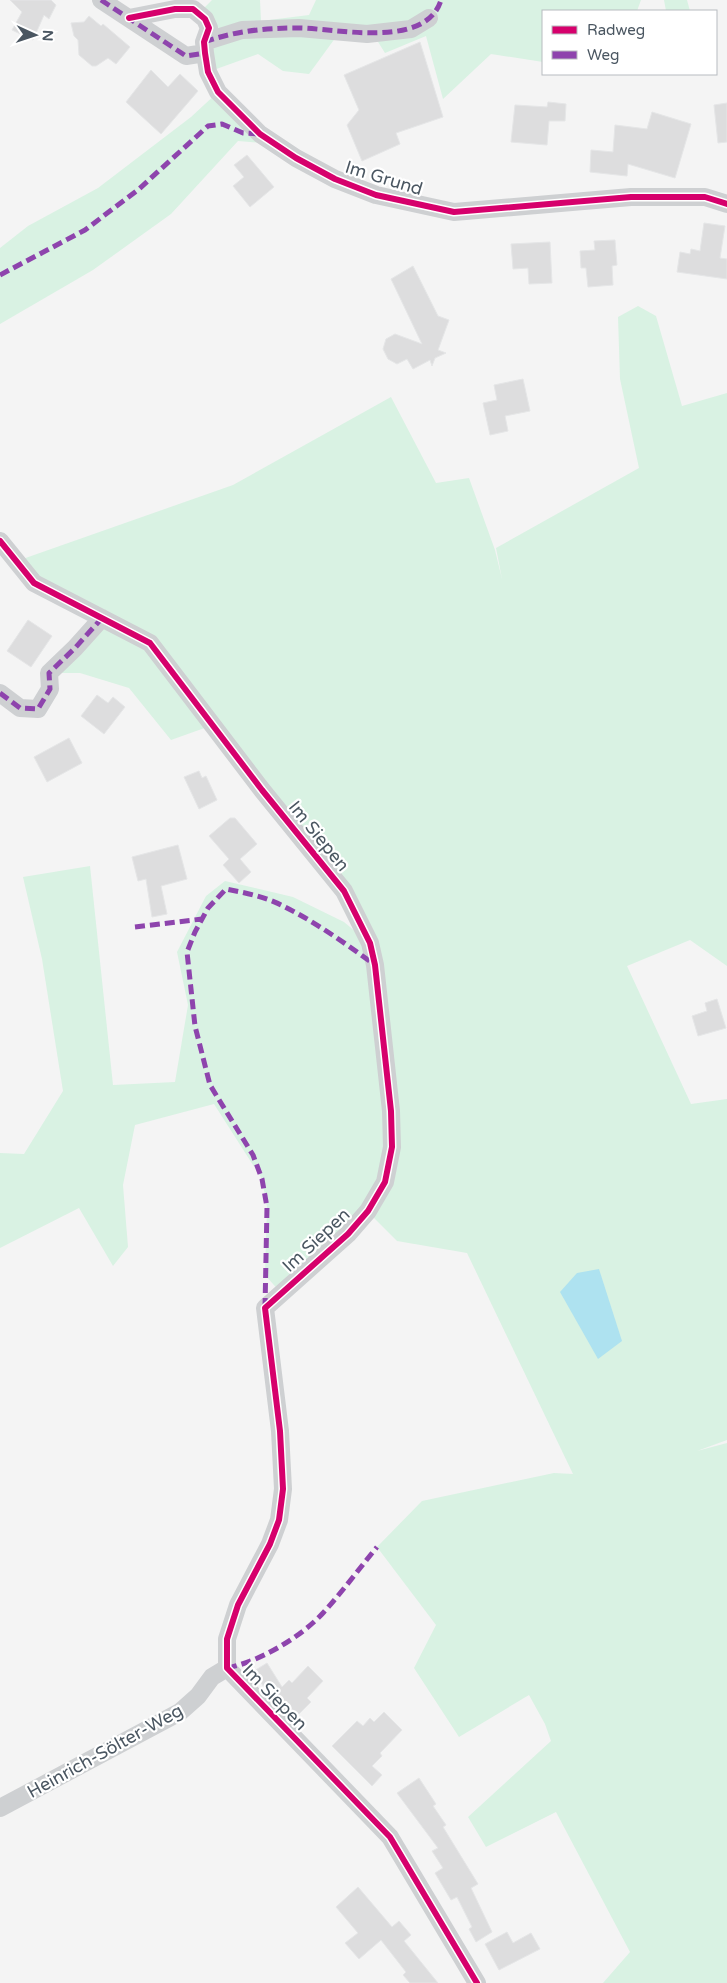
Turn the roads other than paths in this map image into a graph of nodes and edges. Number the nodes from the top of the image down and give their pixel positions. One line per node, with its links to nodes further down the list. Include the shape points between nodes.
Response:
1 (101, 0): 2 (street)
2 (129, 18): 4 (street, via 186,56); 4 (street, Im Grund, via 175,9 193,9 205,19 209,28)
3 (429, 18): 4 (street, via 411,29 368,34 299,28 242,30)
4 (205, 48): 5 (street, Im Grund, via 208,72 218,92 260,134 335,179 376,195 454,212 631,197 705,197)
5 (727, 204)
6 (0, 541): 7 (street, Im Siepen, via 34,583)
7 (102, 618): 8 (street, via 49,673 50,689 38,709 20,708); 9 (street, Im Siepen, via 150,643 344,891 370,943 375,965 391,1111 392,1147 385,1182 368,1211 348,1234 265,1308 280,1431 282,1490 279,1520 238,1605 227,1639)
8 (0, 693)
9 (227, 1668): 10 (street, Heinrich-Sölter-Weg, via 212,1677 180,1712); 11 (street, Im Siepen, via 390,1837)
10 (0, 1808)
11 (477, 1983)

